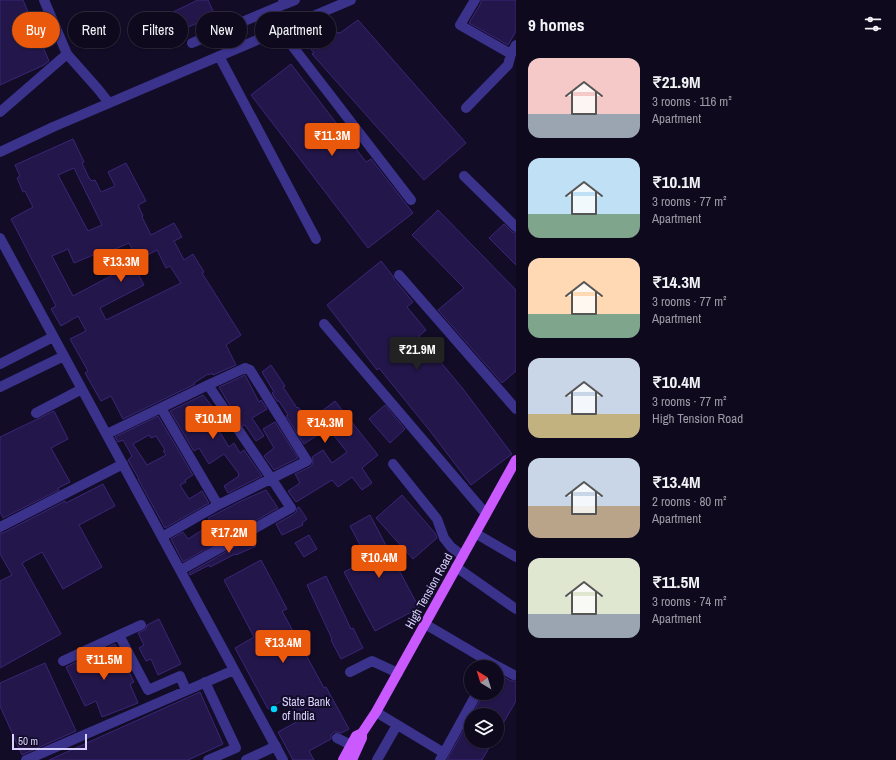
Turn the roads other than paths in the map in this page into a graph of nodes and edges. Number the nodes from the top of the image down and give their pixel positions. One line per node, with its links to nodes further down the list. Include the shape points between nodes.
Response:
1 (44, 0): 11 (street)
2 (295, 0): 5 (street)
3 (351, 0): 6 (street)
4 (475, 0): 12 (street, via 460,25)
5 (284, 2): 8 (street)
6 (323, 12)
7 (255, 41): 13 (street)
8 (192, 43)
9 (516, 45): 12 (street)
10 (294, 48): 20 (street)
11 (67, 54): 15 (street); 17 (street)
12 (511, 54): 14 (street)
13 (219, 56): 15 (street); 23 (street)
14 (512, 67): 16 (street)
15 (109, 103): 18 (street)
16 (466, 108)
17 (0, 112)
18 (0, 152)
19 (464, 176): 21 (street)
20 (411, 200)
21 (516, 228)
22 (0, 238): 26 (street)
23 (316, 238)
24 (399, 275): 33 (street)
25 (324, 324): 41 (street)
26 (53, 337): 27 (street); 28 (street)
27 (64, 356): 30 (street); 31 (street)
28 (0, 364)
29 (208, 385): 32 (street); 39 (street); 39 (street, via 245,368 250,370 306,461)
30 (0, 387)
31 (82, 389): 34 (street); 35 (street)
32 (161, 408): 35 (street); 40 (street)
33 (516, 409)
34 (36, 413)
35 (107, 434): 37 (street)
36 (516, 460): 41 (main road, High Tension Road)
37 (123, 464): 42 (street); 44 (street)
38 (392, 464): 45 (street, via 437,519 444,538)
39 (271, 478): 40 (street); 48 (street, via 291,508)
40 (218, 505): 44 (street)
41 (486, 514): 43 (main road, High Tension Road)
42 (0, 527)
43 (475, 533): 45 (main road, High Tension Road); 46 (street)
44 (162, 537): 48 (street)
45 (463, 556): 47 (main road, High Tension Road)
46 (516, 557)
47 (456, 567): 49 (street); 50 (main road, High Tension Road)
48 (181, 570): 55 (street)
49 (516, 609)
50 (426, 624): 53 (street); 58 (main road, High Tension Road)
51 (141, 625): 52 (street)
52 (119, 635): 54 (street); 61 (street, via 148,690 180,676)
53 (484, 660)
54 (63, 661)
55 (234, 670): 60 (street); 68 (street)
56 (504, 670): 59 (street)
57 (350, 672): 58 (street, via 372,661)
58 (398, 673): 63 (main road, High Tension Road)
59 (514, 675)
60 (205, 682): 61 (street); 71 (street, via 236,748)
61 (186, 690): 70 (street)
62 (473, 700): 69 (street)
63 (376, 712): 64 (street); 65 (main road, High Tension Road)
64 (397, 725): 69 (street); 76 (street)
65 (362, 733): 67 (main road, High Tension Road, via 356,736); 75 (main road, High Tension Road)
66 (337, 738): 67 (street)
67 (351, 745): 74 (main road, High Tension Road)
68 (276, 746): 72 (street); 73 (street)
69 (442, 757)
70 (26, 760)
71 (208, 760)
72 (246, 760)
73 (283, 760)
74 (343, 760)
75 (352, 760)
76 (377, 760)

